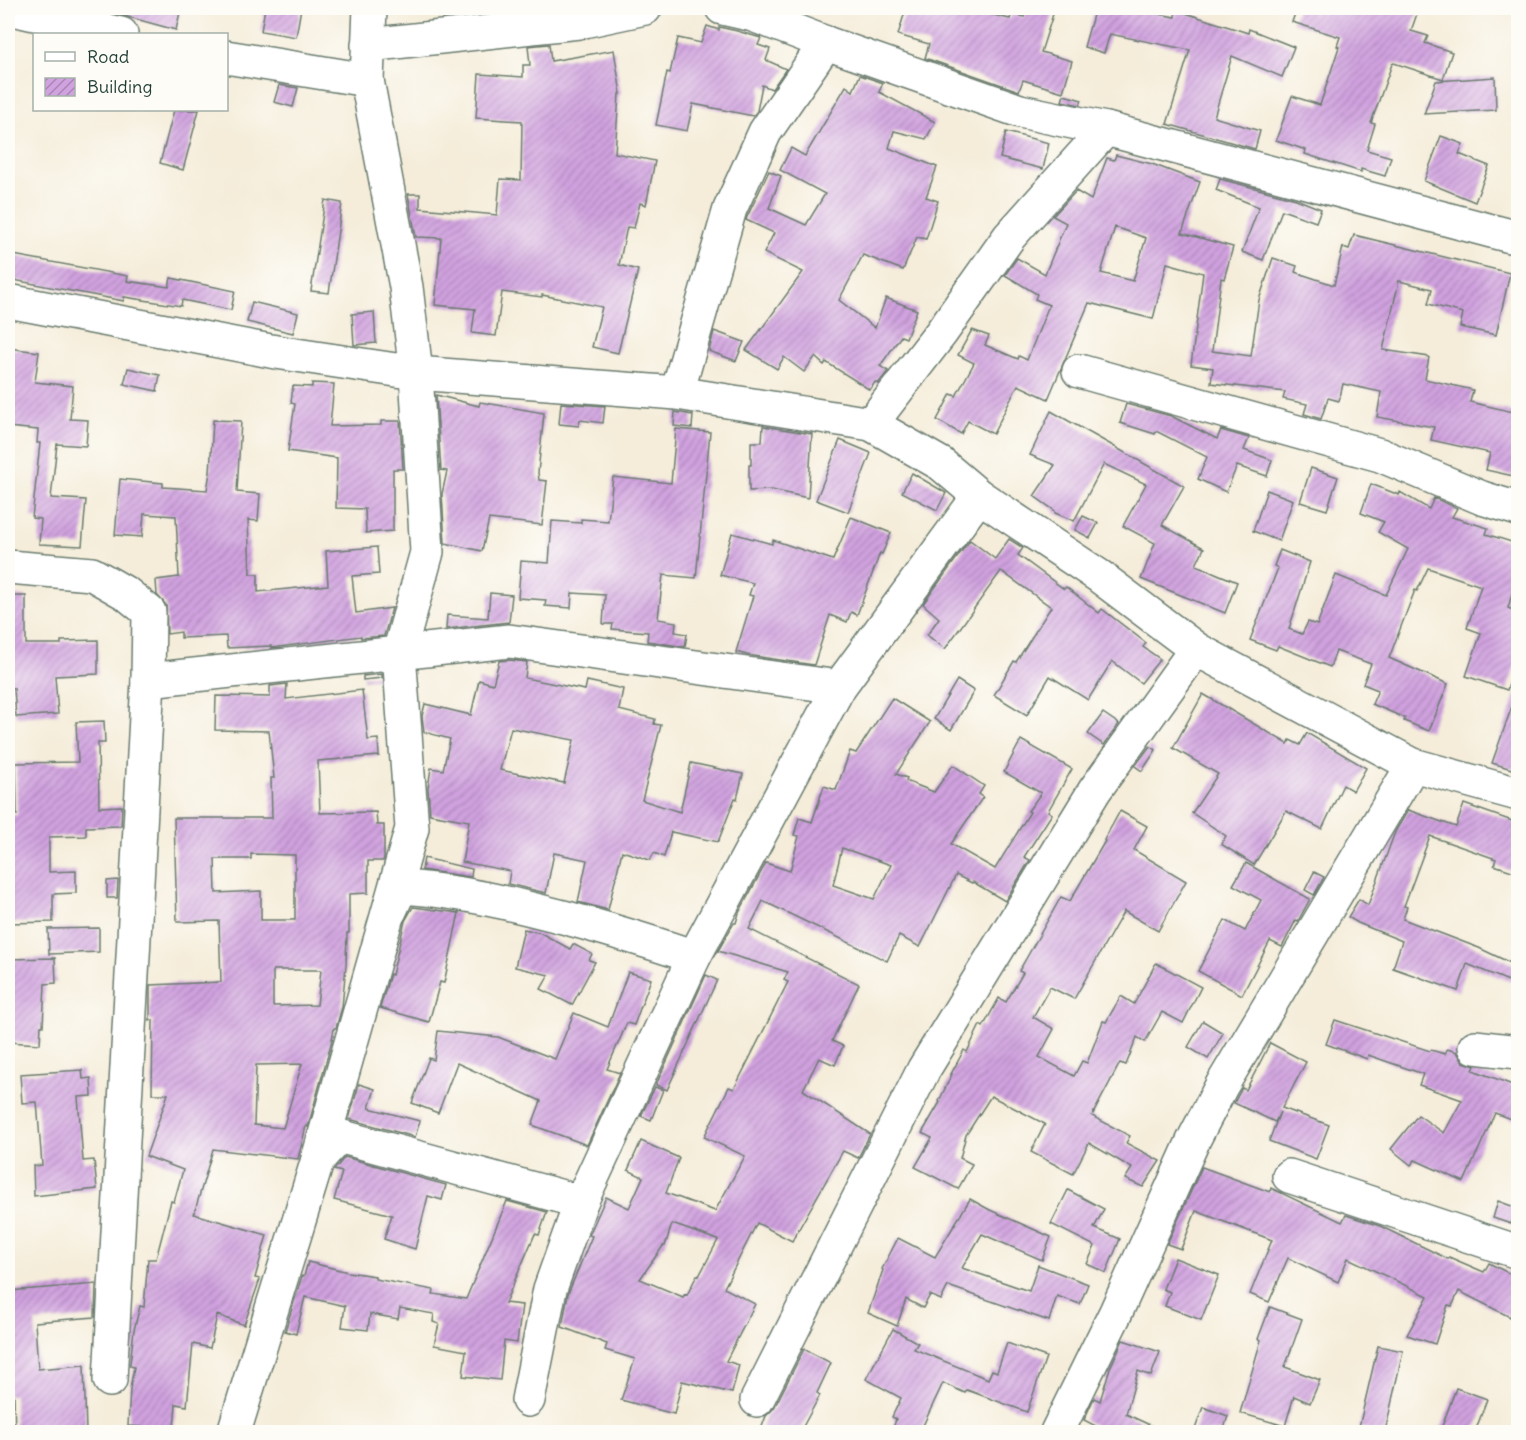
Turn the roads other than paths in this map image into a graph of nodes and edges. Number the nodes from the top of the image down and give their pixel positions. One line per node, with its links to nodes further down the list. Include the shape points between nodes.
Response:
1 (8, 8): 5 (street)
2 (370, 8): 7 (street)
3 (645, 8): 7 (street, via 579,22)
4 (722, 8): 6 (street, via 753,15)
5 (117, 33)
6 (826, 43): 10 (street, via 1020,111); 15 (street, via 765,132 730,209)
7 (368, 45): 9 (street)
8 (228, 57): 9 (street)
9 (366, 80): 14 (street, via 406,287)
10 (1106, 129): 11 (street); 16 (street, via 1010,237)
11 (1518, 238)
12 (8, 301): 14 (street, via 276,352)
13 (1079, 371): 18 (street, via 1380,455)
14 (416, 373): 15 (street); 21 (street, via 427,552)
15 (677, 393): 16 (street)
16 (871, 424): 17 (street, via 941,464)
17 (979, 496): 20 (street, via 1100,576); 23 (street)
18 (1518, 509)
19 (8, 567): 22 (street, via 92,574 127,594 149,612)
20 (1196, 649): 24 (street); 36 (street, via 1095,790 924,1069)
21 (399, 653): 22 (street); 23 (street, via 509,641); 26 (street, via 412,828)
22 (148, 680): 34 (street)
23 (839, 687): 27 (street)
24 (1413, 765): 25 (street); 38 (street, via 1222,1085)
25 (1518, 794)
26 (388, 914): 27 (street, via 401,887 433,888 528,908); 30 (street)
27 (694, 957): 32 (street)
28 (1475, 1047): 29 (street)
29 (1518, 1052)
30 (318, 1159): 32 (street, via 339,1136); 37 (street)
31 (1288, 1176): 33 (street)
32 (581, 1202): 35 (street, via 550,1288)
33 (1518, 1251)
34 (110, 1380)
35 (528, 1400)
36 (757, 1400)
37 (234, 1432)
38 (1057, 1432)

